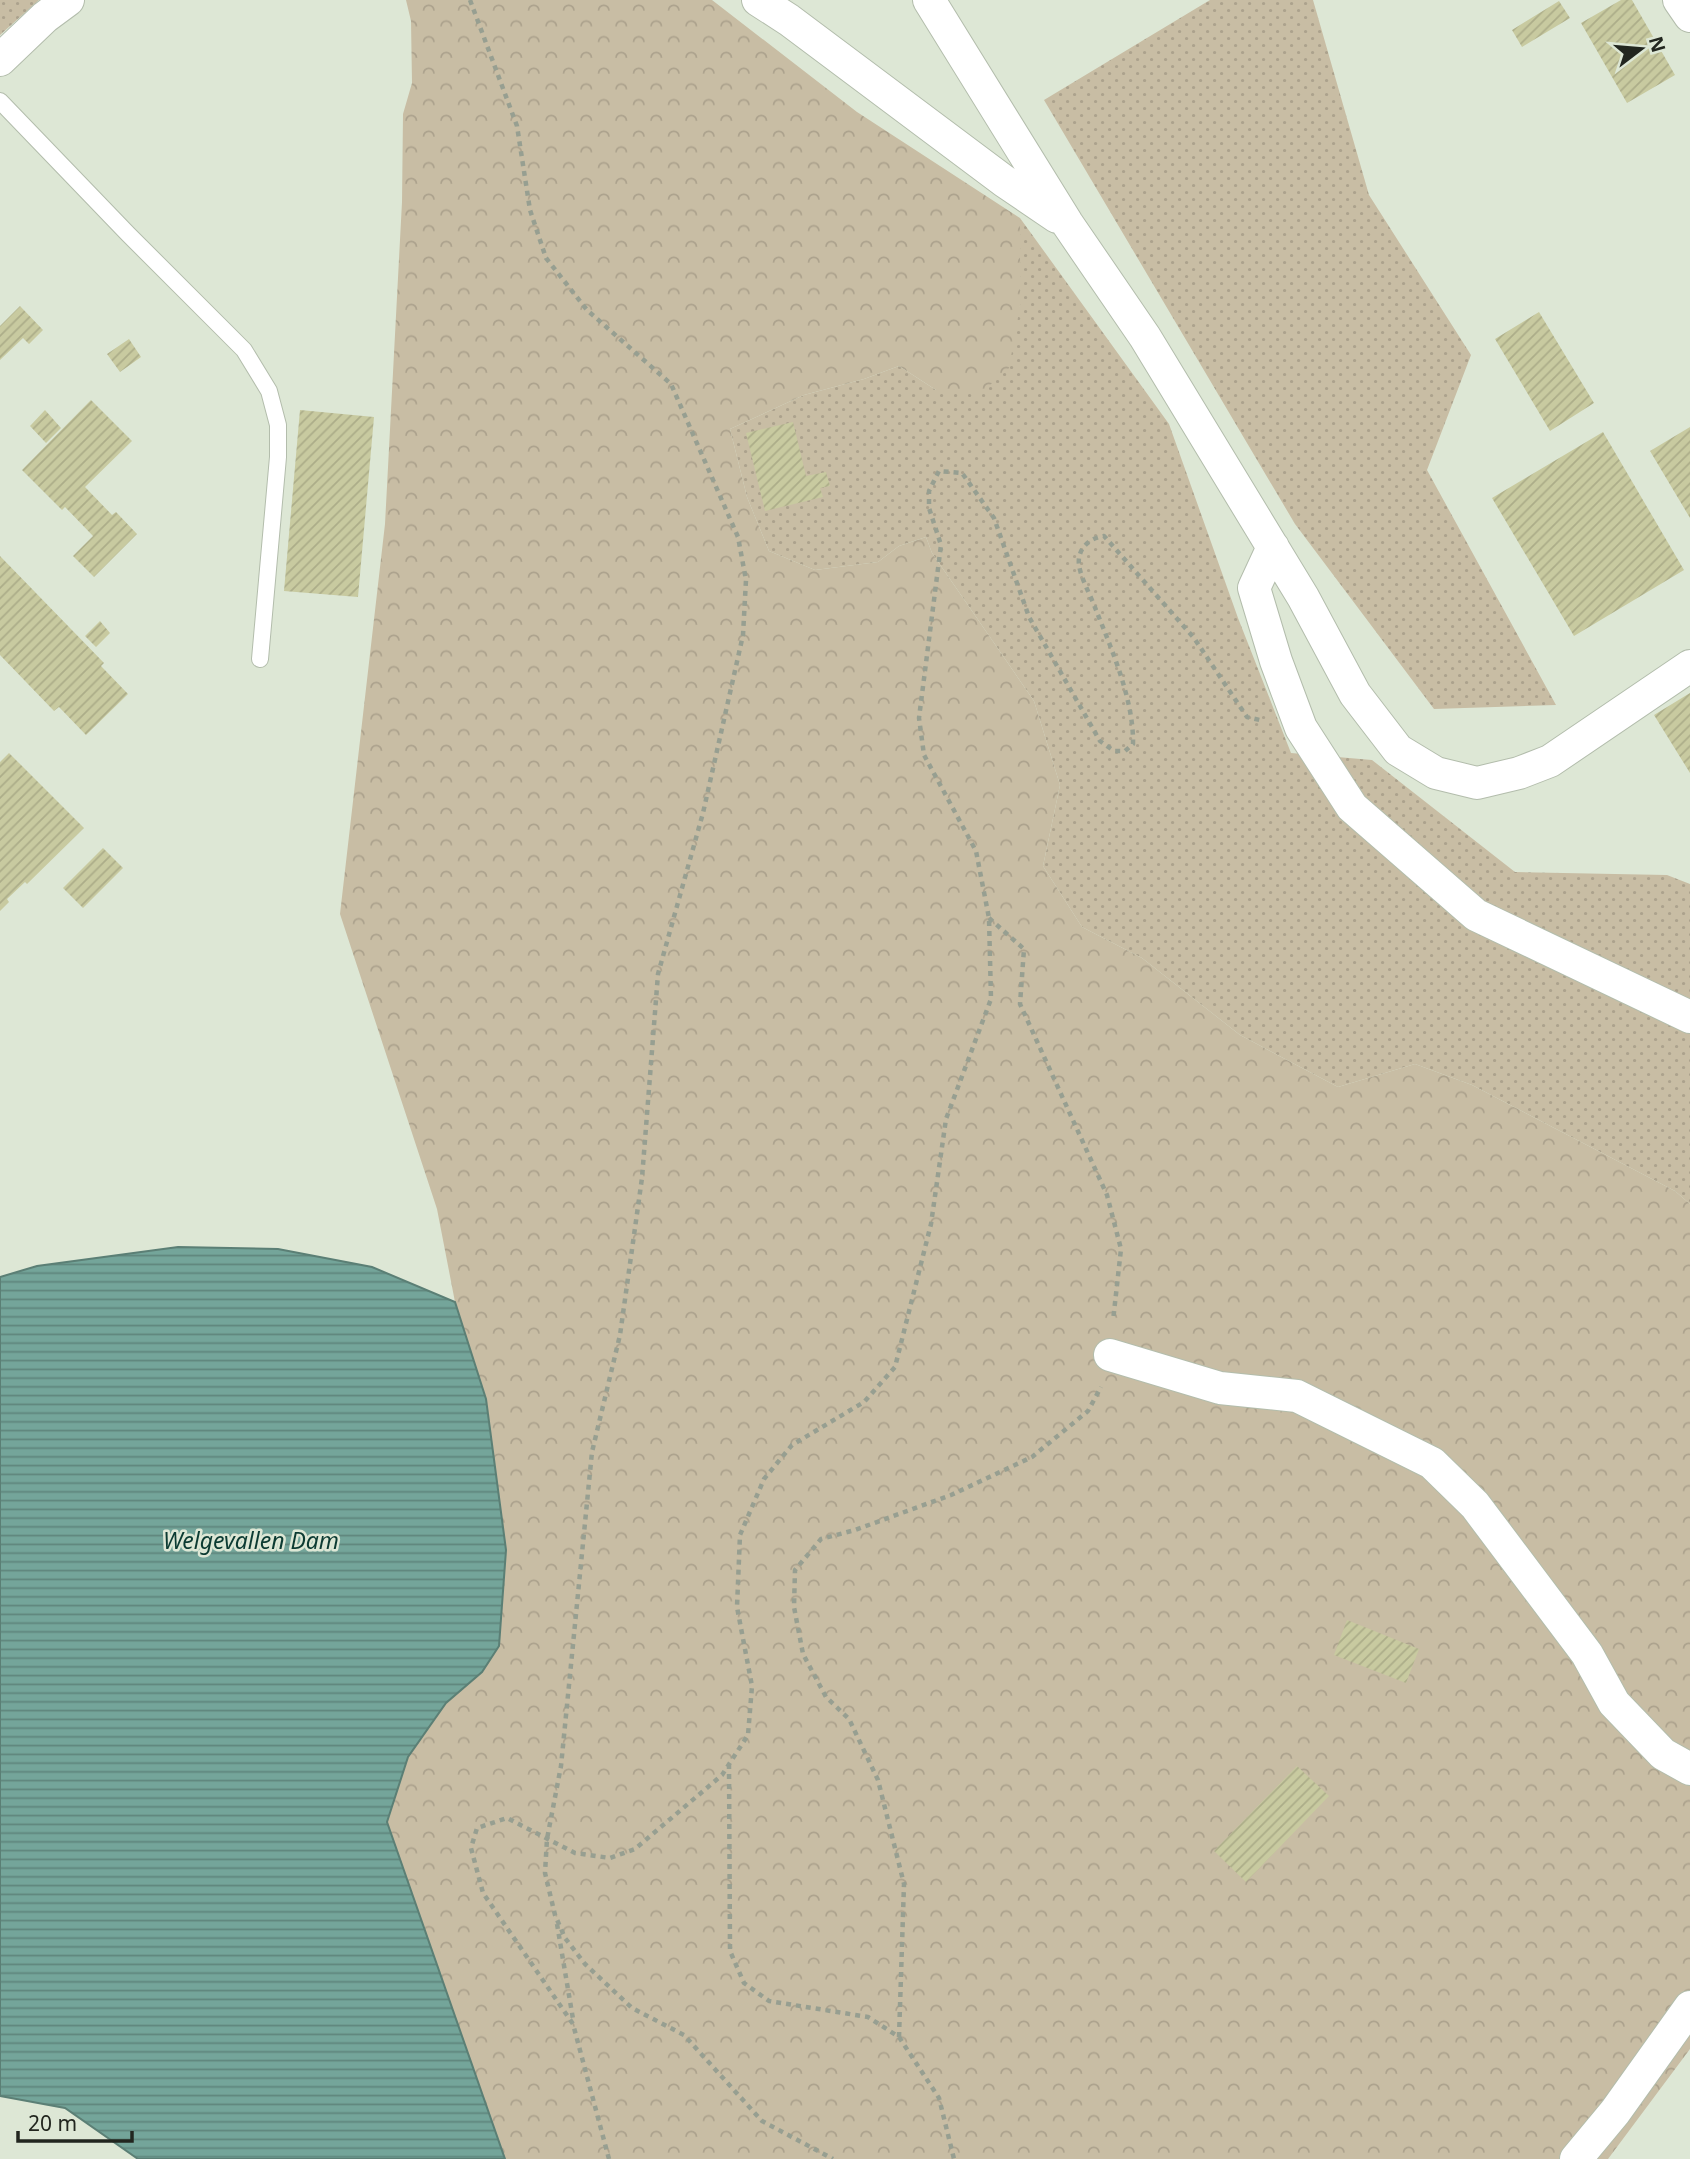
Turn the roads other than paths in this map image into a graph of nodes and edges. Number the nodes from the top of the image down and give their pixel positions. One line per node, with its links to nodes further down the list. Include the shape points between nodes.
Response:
1 (68, 0): 6 (street)
2 (758, 0): 8 (street)
3 (929, 0): 8 (street)
4 (1679, 0): 5 (street)
5 (1690, 16)
6 (0, 60)
7 (0, 101): 10 (lane, via 244,349 269,391 278,425 278,457)
8 (1067, 223): 9 (street, via 1145,337)
9 (1273, 547): 11 (street, via 1355,694 1398,750 1436,773 1477,783 1550,761); 12 (street, via 1254,588 1276,661 1301,728 1352,807 1476,915)
10 (260, 659)
11 (1690, 666)
12 (1690, 1017)
13 (1110, 1355): 14 (street, via 1220,1388 1297,1396 1432,1463 1475,1505 1587,1654 1614,1703 1663,1754)
14 (1690, 1769)
15 (1690, 2007): 16 (street)
16 (1576, 2159)

